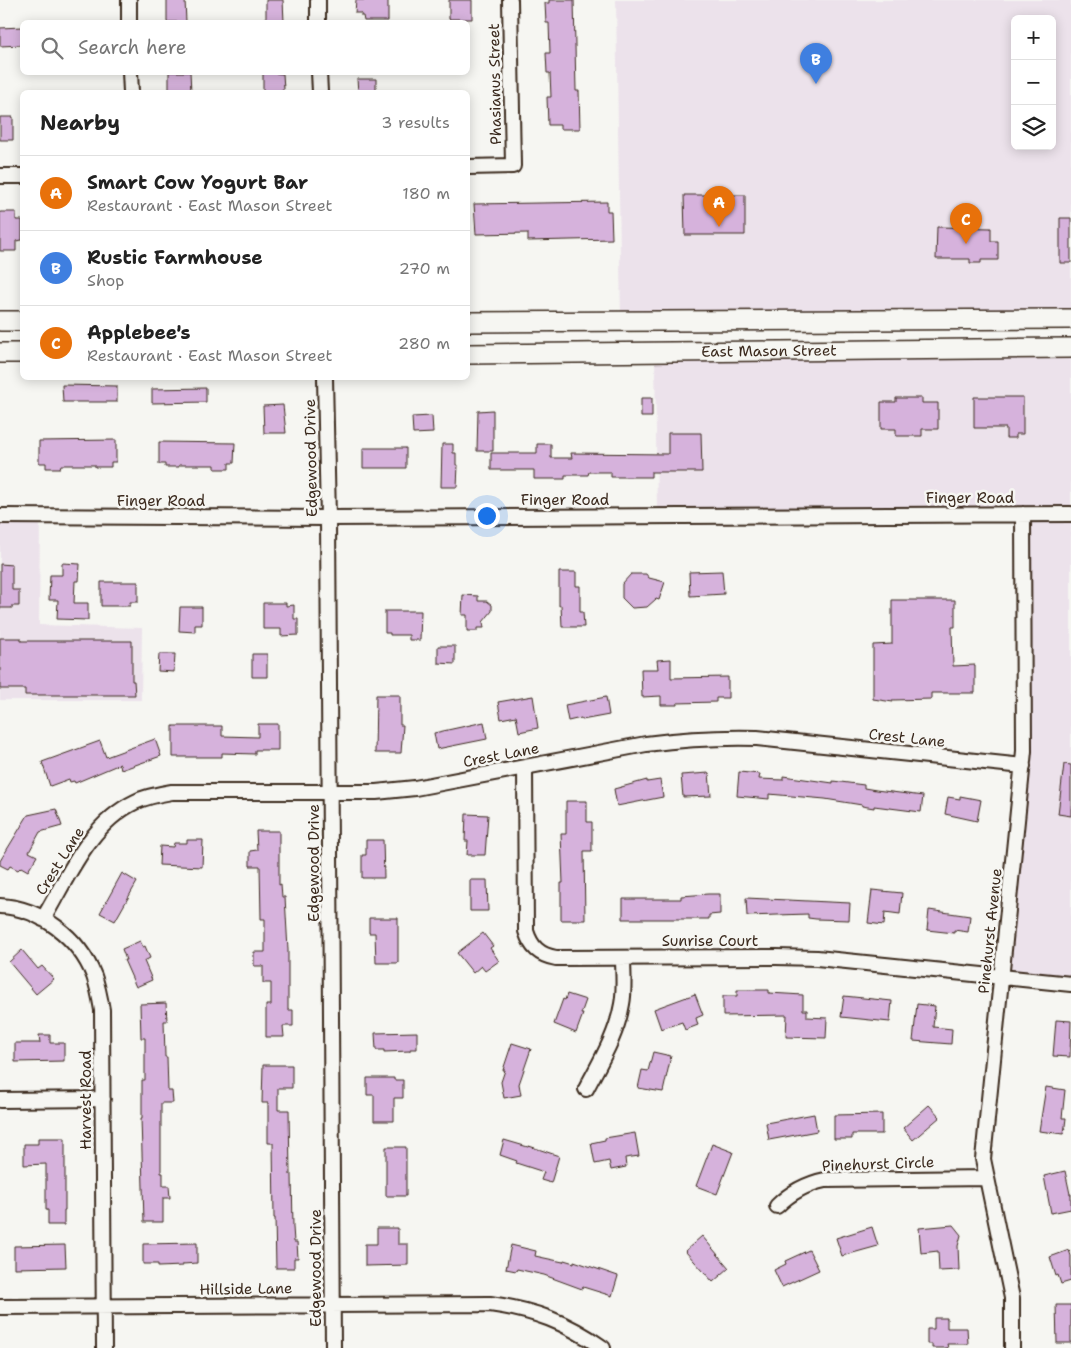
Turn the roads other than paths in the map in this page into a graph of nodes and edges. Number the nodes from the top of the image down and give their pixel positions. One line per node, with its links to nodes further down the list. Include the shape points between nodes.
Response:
1 (129, 0): 4 (street)
2 (318, 0): 5 (street)
3 (510, 0): 10 (street, Phasianus Street, via 513,166)
4 (129, 20)
5 (318, 20)
6 (130, 75): 8 (street)
7 (319, 75): 9 (street)
8 (131, 90)
9 (320, 90)
10 (470, 167)
11 (0, 176): 12 (street)
12 (20, 176)
13 (1071, 319): 16 (main road, East Mason Street)
14 (0, 321): 15 (main road)
15 (20, 321)
16 (470, 322)
17 (1071, 348): 20 (main road, East Mason Street)
18 (0, 353): 19 (main road)
19 (20, 354)
20 (470, 354)
21 (325, 380): 25 (street, Edgewood Drive)
22 (1023, 514): 23 (street, Finger Road); 25 (street, Finger Road); 26 (street, Pinehurst Avenue)
23 (1071, 514)
24 (0, 516): 25 (street, Finger Road)
25 (328, 518): 28 (street, Edgewood Drive)
26 (1023, 766): 27 (street, Crest Lane, via 757,738 720,737 646,744); 32 (street, Pinehurst Avenue)
27 (525, 767): 28 (street, Crest Lane, via 415,788); 31 (street, Sunrise Court, via 526,931 529,940 540,953 556,958)
28 (330, 793): 30 (street, Crest Lane, via 172,792 136,801 107,820 91,838); 39 (street, Edgewood Drive)
29 (0, 906): 30 (street, Harvest Road, via 24,910)
30 (43, 919): 35 (street, Harvest Road, via 76,945 94,976 102,1010)
31 (623, 958): 32 (street, Sunrise Court, via 817,958); 34 (street, via 623,997 618,1022)
32 (1001, 977): 33 (street, Sunrise Court); 37 (street, Pinehurst Avenue, via 983,1159)
33 (1071, 984)
34 (586, 1089)
35 (102, 1099): 36 (street); 40 (street, Harvest Road)
36 (0, 1100)
37 (987, 1178): 38 (street, Pinehurst Circle, via 825,1180 796,1190); 45 (street, Pinehurst Avenue, via 1012,1298)
38 (777, 1206)
39 (332, 1304): 40 (street, Hillside Lane); 43 (street, Edgewood Drive); 44 (street, Hillside Lane, via 472,1303 516,1308 562,1322)
40 (104, 1306): 41 (street, Hillside Lane); 42 (street, Harvest Road)
41 (0, 1308)
42 (104, 1348)
43 (333, 1348)
44 (603, 1348)
45 (1012, 1348)

